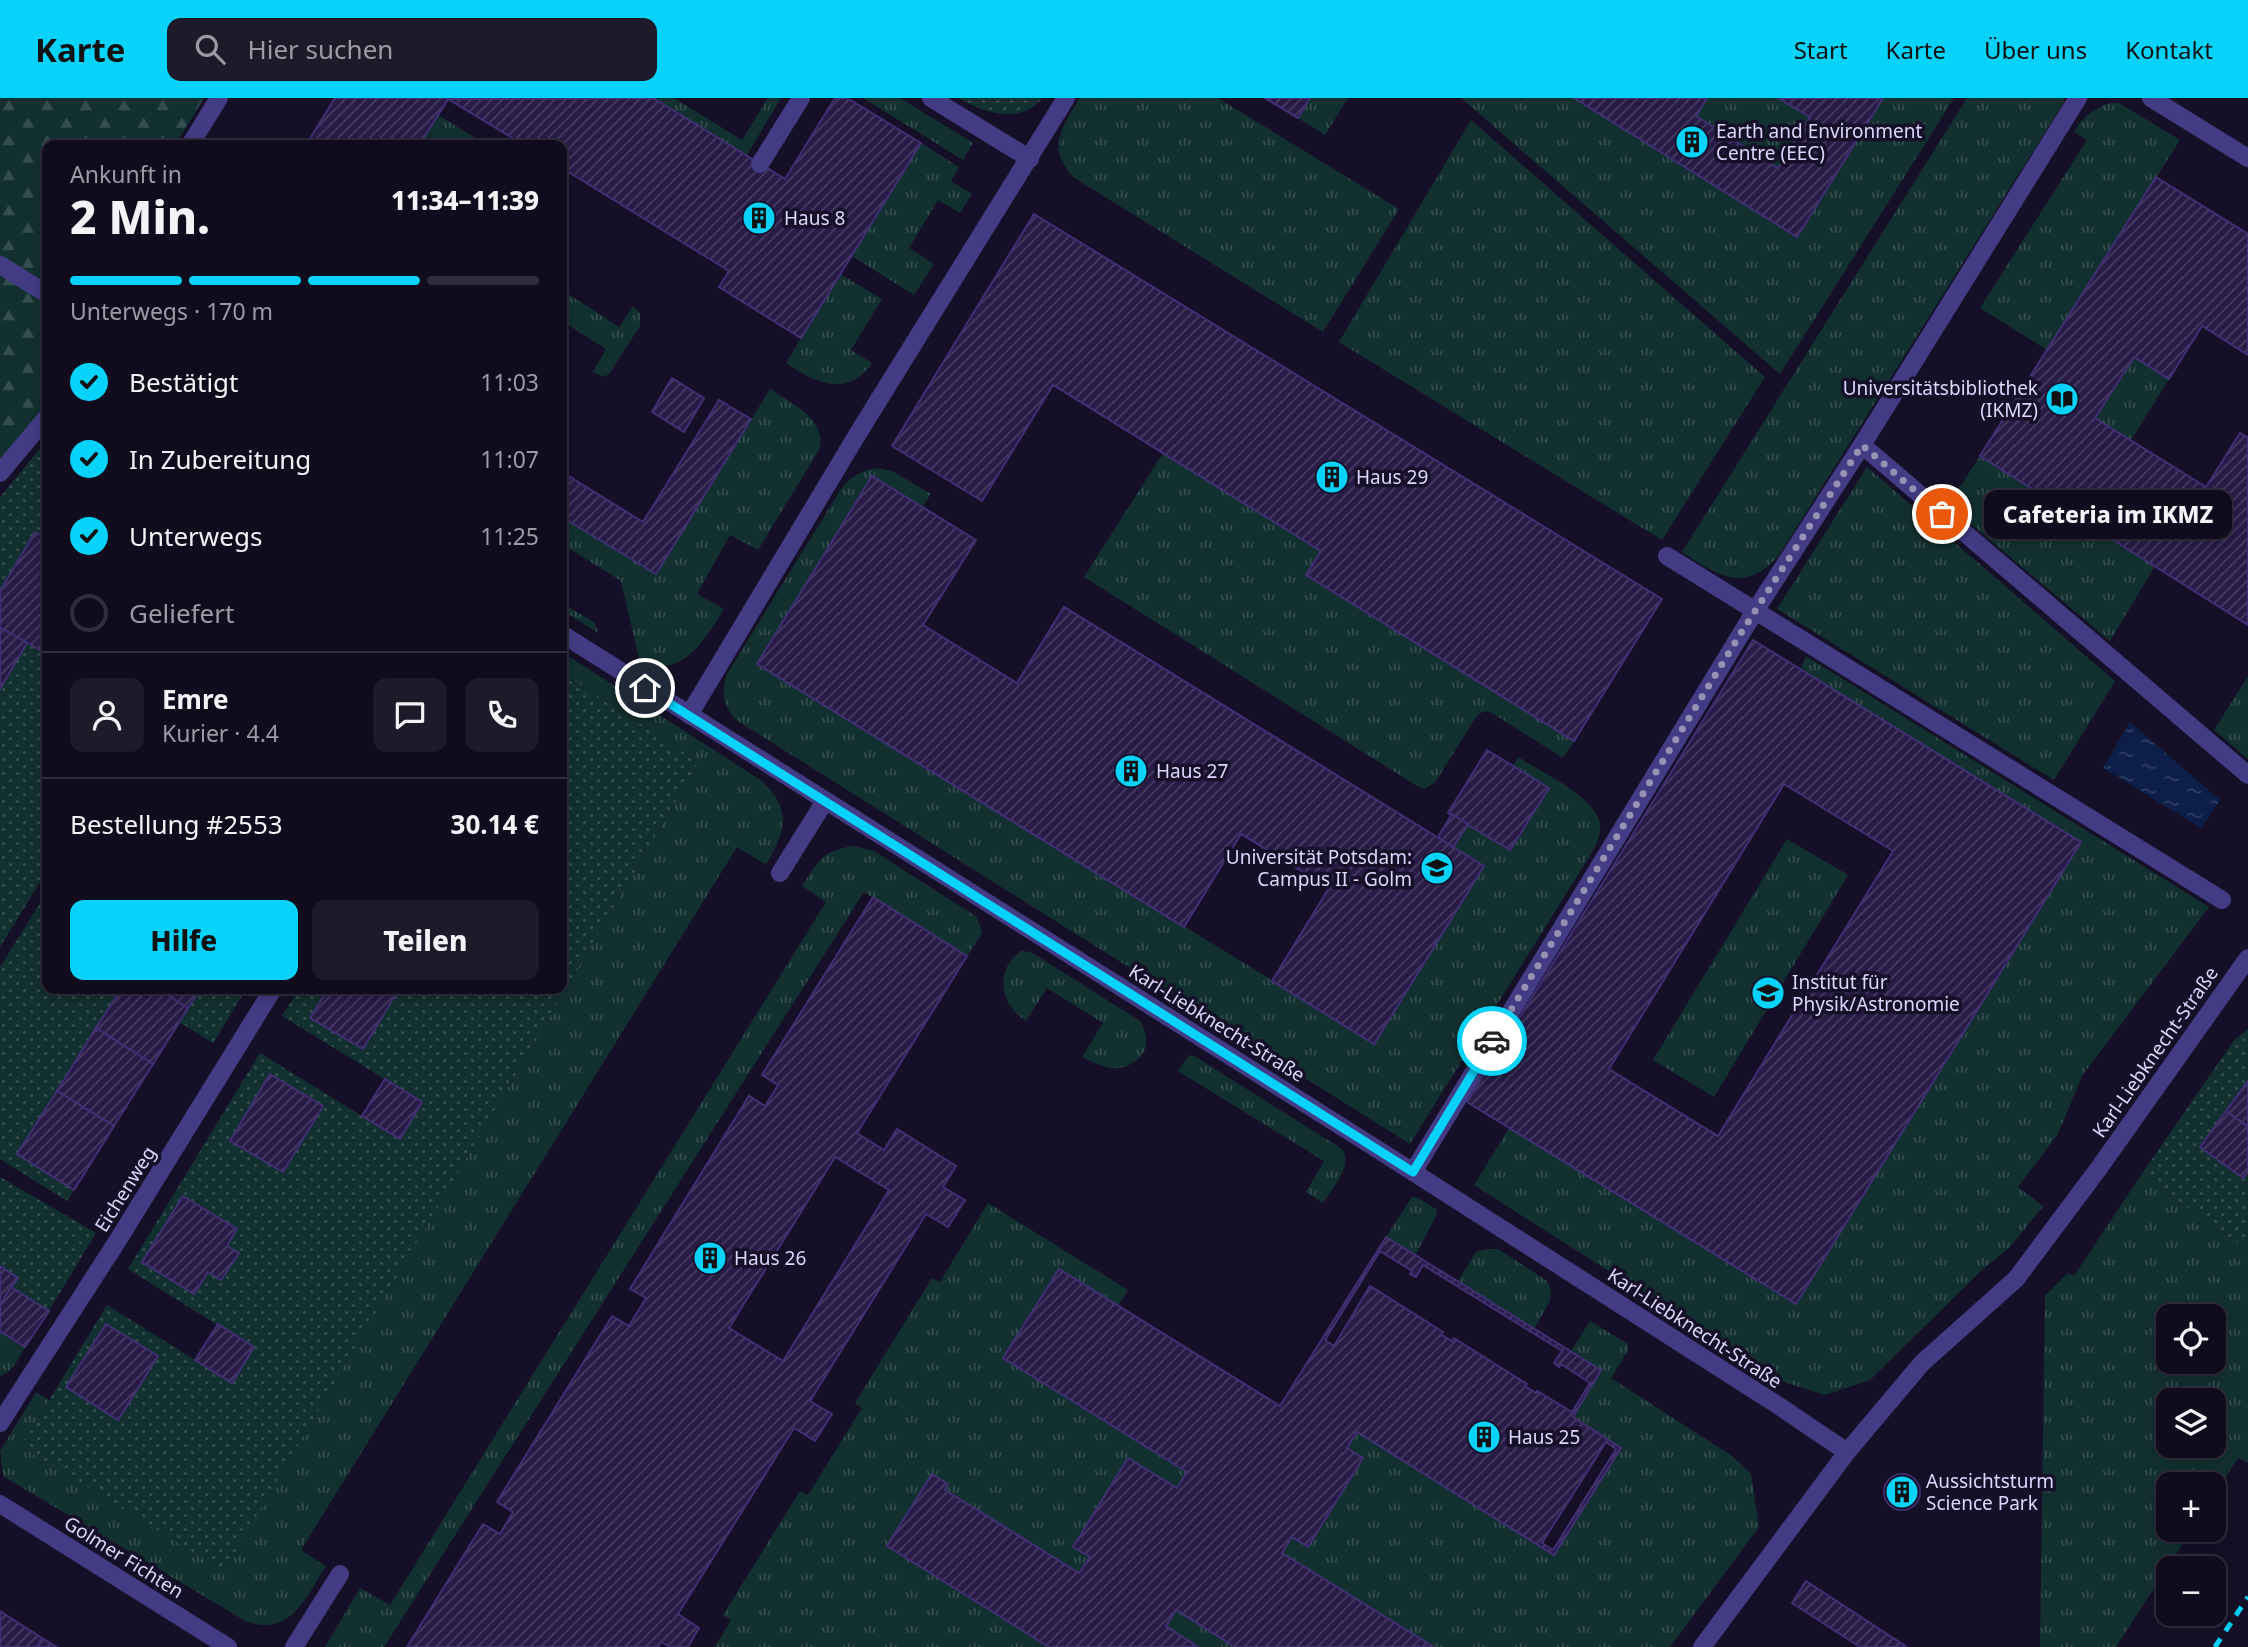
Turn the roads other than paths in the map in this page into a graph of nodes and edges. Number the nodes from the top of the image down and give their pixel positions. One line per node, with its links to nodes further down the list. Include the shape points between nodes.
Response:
1 (219, 98): 7 (street)
2 (802, 98): 10 (street)
3 (931, 98): 9 (street)
4 (1066, 98): 9 (street)
5 (2078, 98): 14 (street)
6 (2151, 98): 8 (street)
7 (193, 140)
8 (2248, 158)
9 (1030, 159): 19 (street)
10 (760, 164)
11 (0, 265): 12 (street)
12 (42, 291)
13 (42, 423): 15 (street)
14 (1862, 445): 17 (street); 20 (street)
15 (0, 473)
16 (1667, 556): 17 (street)
17 (1755, 611): 23 (street); 26 (street)
18 (567, 638): 19 (street, Karl-Liebknecht-Straße)
19 (689, 715): 21 (street, Karl-Liebknecht-Straße)
20 (2248, 775)
21 (825, 801): 22 (street); 26 (street, Karl-Liebknecht-Straße)
22 (780, 873)
23 (2222, 900)
24 (2248, 958): 28 (street, Karl-Liebknecht-Straße, via 2016,1279 1922,1363)
25 (270, 994): 27 (street, Eichenweg, via 118,1240)
26 (1413, 1172): 28 (street, Karl-Liebknecht-Straße)
27 (3, 1412)
28 (1847, 1452): 33 (street, Karl-Liebknecht-Straße)
29 (0, 1504): 31 (street, Golmer Fichten)
30 (340, 1574): 32 (street)
31 (226, 1647)
32 (294, 1647)
33 (1702, 1647)

